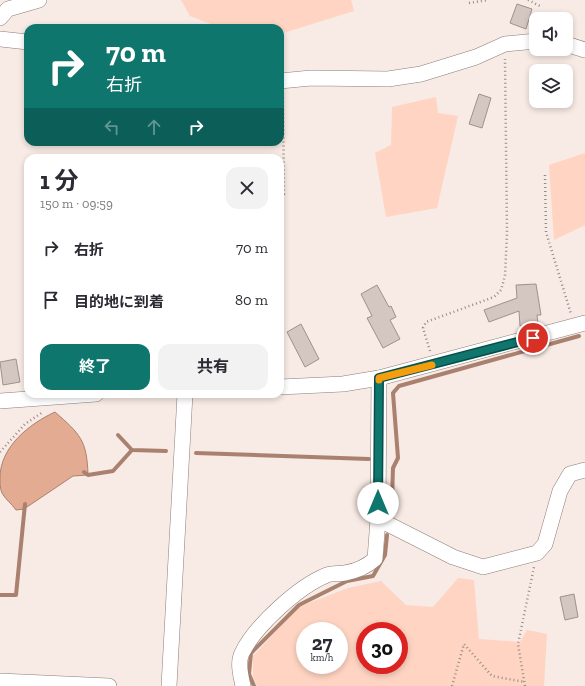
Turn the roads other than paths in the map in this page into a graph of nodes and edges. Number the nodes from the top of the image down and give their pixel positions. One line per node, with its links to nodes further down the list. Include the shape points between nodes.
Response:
1 (39, 0): 2 (street, via 8,9)
2 (0, 18)
3 (0, 39): 4 (street)
4 (24, 42)
5 (529, 42): 8 (street, via 505,44 476,57 421,74 388,79)
6 (573, 46): 7 (street)
7 (585, 50)
8 (284, 80)
9 (580, 325): 10 (street)
10 (379, 378): 11 (street, via 343,384); 16 (street)
11 (284, 387)
12 (41, 398): 14 (street)
13 (185, 398): 19 (street)
14 (0, 401)
15 (585, 470): 16 (street, via 570,474 566,479 560,491 545,544 537,553 483,567 453,557)
16 (378, 519): 20 (street, via 375,559 365,568 328,575 308,585 260,627 241,654)
17 (0, 682): 18 (street)
18 (109, 686)
19 (170, 686)
20 (243, 686)

